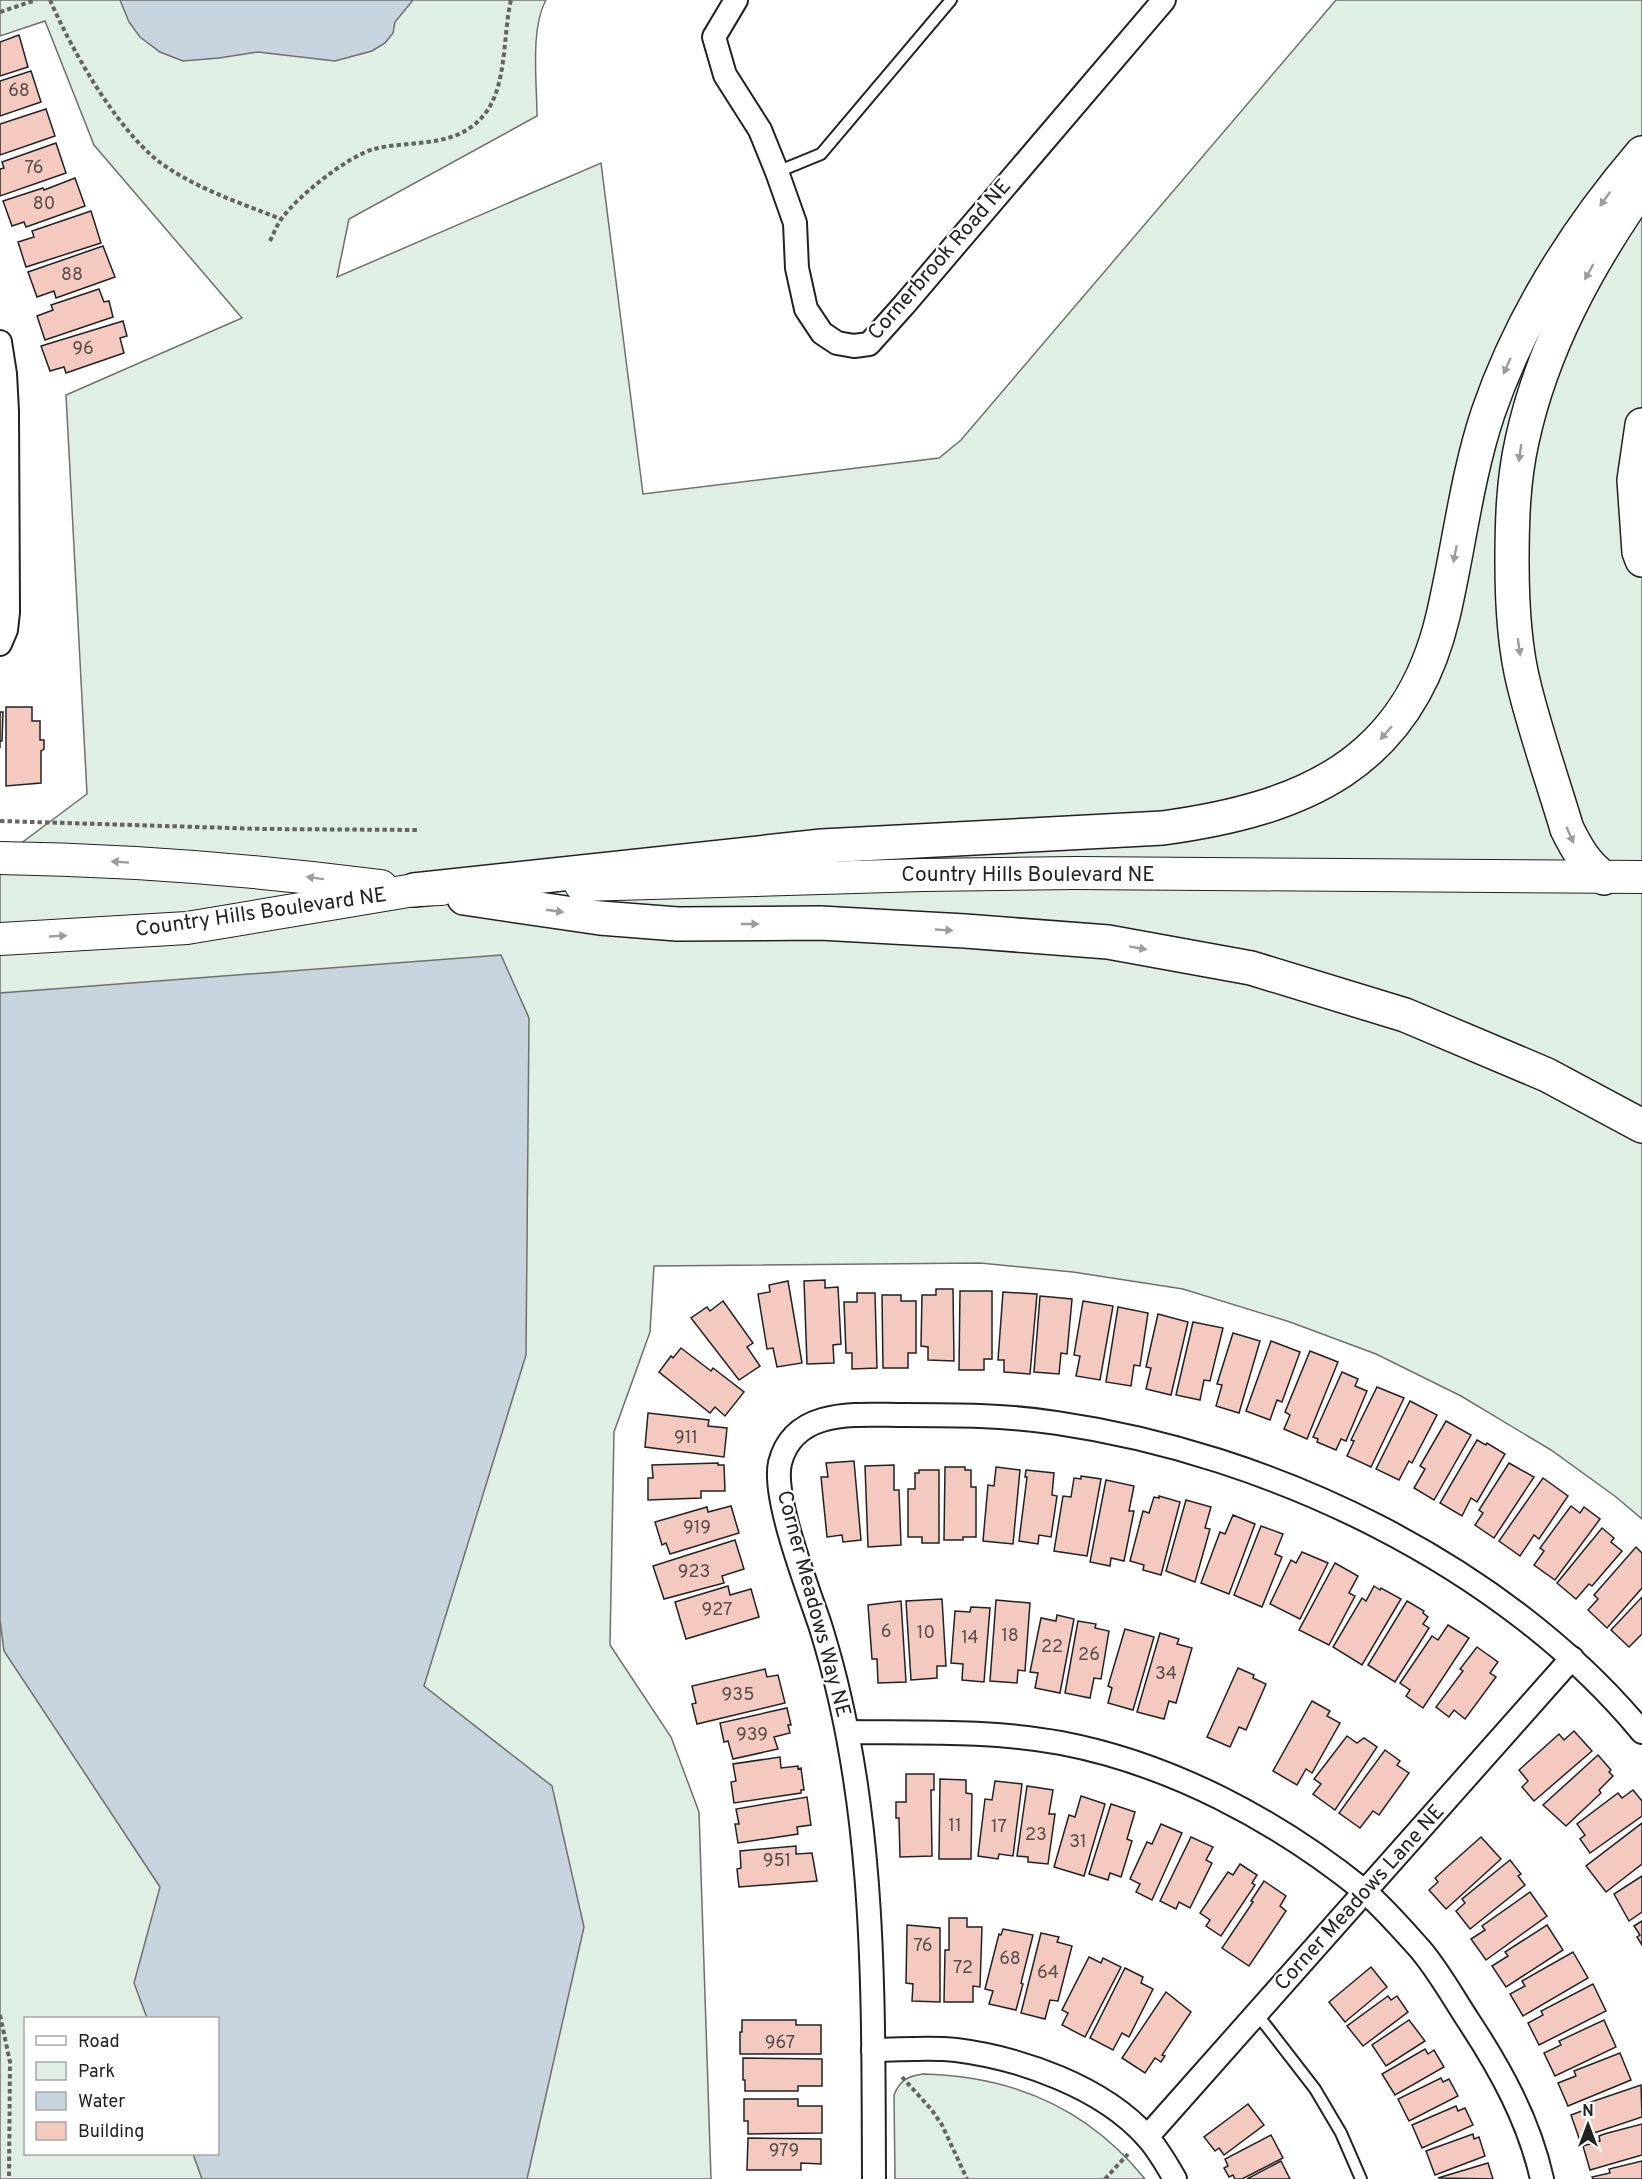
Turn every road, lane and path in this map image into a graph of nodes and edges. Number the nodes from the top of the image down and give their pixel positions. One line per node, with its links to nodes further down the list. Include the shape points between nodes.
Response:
1 (36, 0): 7 (path)
2 (50, 0): 11 (path, via 104,97 142,146 188,180)
3 (511, 0): 11 (path, via 495,93 488,110 475,125 435,142 373,149 339,168 296,201)
4 (735, 0): 9 (street, Cornerbrook Road NE, via 714,37 726,75 760,130)
5 (951, 0): 9 (lane, via 821,154)
6 (1164, 0): 9 (street, Cornerbrook Road NE, via 869,344 837,343 822,333 806,309 797,268 795,223)
7 (0, 12)
8 (1642, 153): 22 (highway, one-way to 22, via 1617,182 1553,275 1506,367 1476,452 1443,618 1418,688 1386,734 1339,775 1260,809 1162,828 822,846)
9 (777, 172)
10 (1642, 187): 21 (highway, one-way to 21, via 1616,225 1553,340 1533,394 1521,443 1512,524 1512,603 1524,684 1567,829 1590,868)
11 (281, 219): 12 (path)
12 (270, 241)
13 (0, 342): 16 (street, via 7,411 8,612)
14 (1642, 425): 15 (highway, via 1634,480)
15 (1642, 560)
16 (0, 644)
17 (0, 821): 18 (path)
18 (420, 830)
19 (0, 858): 22 (main road, Country Hills Boulevard NE, one-way to 19, via 281,873)
20 (1642, 877): 21 (main road, Country Hills Boulevard NE)
21 (1604, 878): 22 (main road, Country Hills Boulevard NE, via 1075,873)
22 (414, 890): 23 (main road, Country Hills Boulevard NE, one-way to 22, via 187,928); 24 (highway, one-way to 24, via 600,918 677,924 820,923 1108,942 1251,968 1405,1015 1547,1075)
23 (0, 939)
24 (1642, 1126)
25 (1572, 1658): 26 (street, Corner Meadows Way NE, via 1464,1575 1394,1535 1311,1494 1227,1463 1143,1439 1055,1422 984,1416 850,1415 822,1419 801,1428 785,1448 779,1468 782,1503 823,1634); 27 (street, Corner Meadows Way NE); 28 (street, Corner Meadows Lane NE)
26 (848, 1732): 28 (street, via 987,1734 1061,1743 1128,1760 1266,1821); 31 (street, Corner Meadows Way NE, via 868,1883)
27 (1642, 1732)
28 (1365, 1892): 30 (street, Corner Meadows Lane NE); 41 (street, via 1422,1951 1489,2051 1518,2105)
29 (0, 2014): 35 (path, via 10,2062)
30 (1257, 2014): 33 (street, Corner Meadows Lane NE); 40 (lane, via 1315,2088)
31 (873, 2050): 33 (street, via 953,2050 1035,2067 1114,2109); 36 (street, Corner Meadows Way NE)
32 (902, 2077): 37 (path, via 942,2126)
33 (1148, 2137): 39 (street)
34 (1128, 2154): 38 (path)
35 (9, 2179)
36 (874, 2179)
37 (967, 2179)
38 (1105, 2179)
39 (1175, 2179)
40 (1361, 2179)
41 (1542, 2179)

